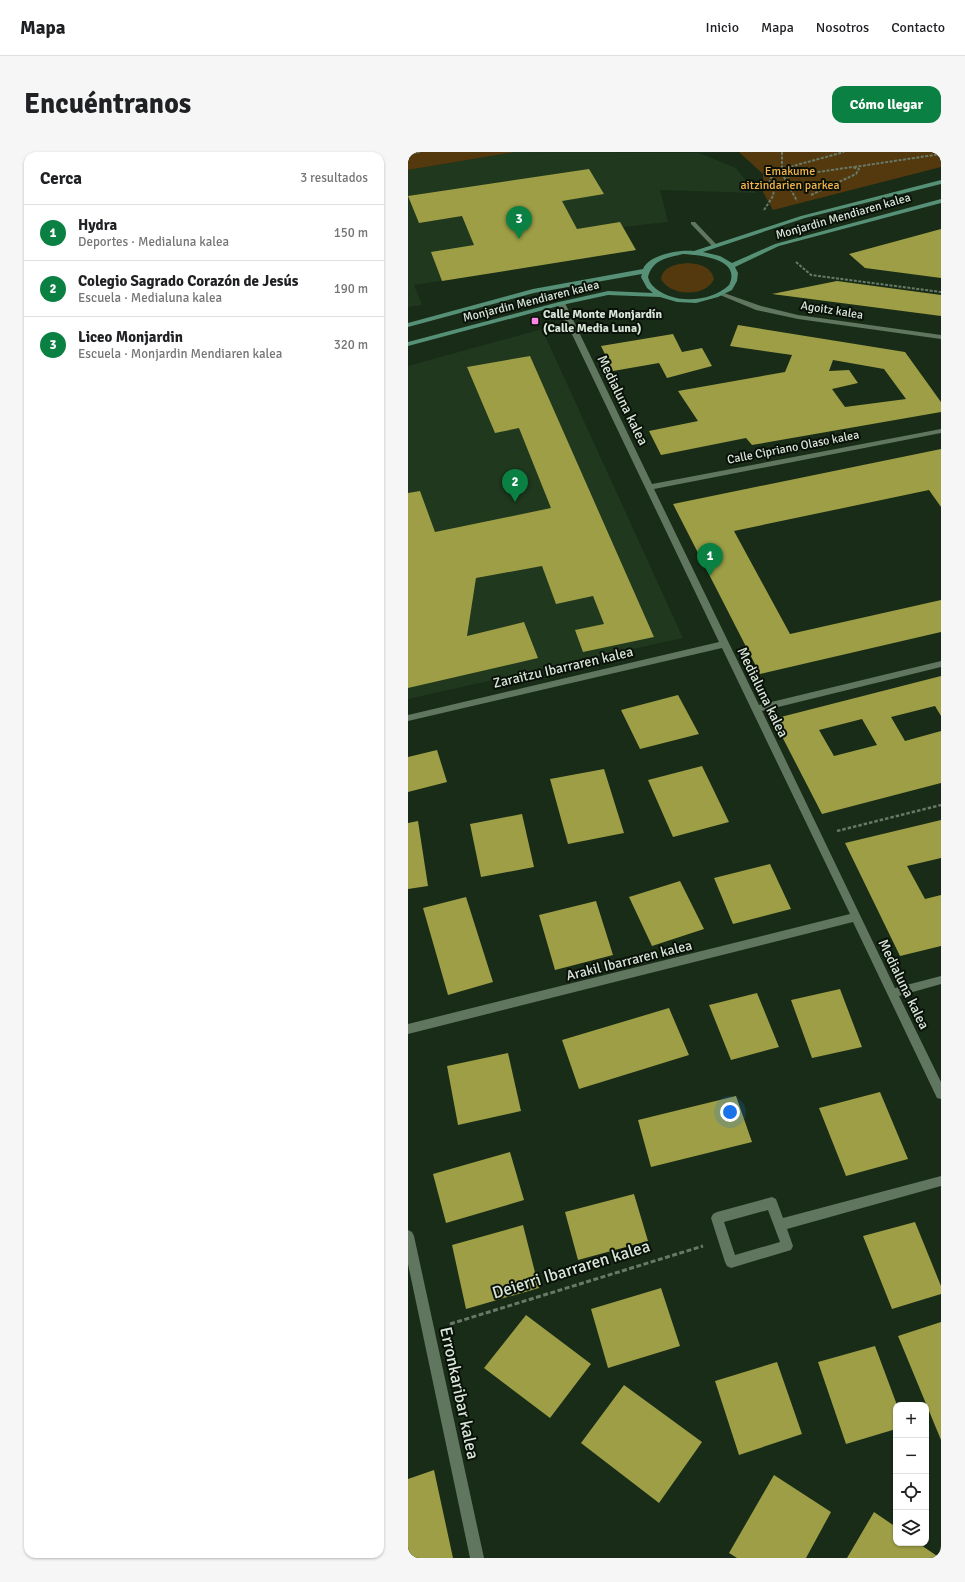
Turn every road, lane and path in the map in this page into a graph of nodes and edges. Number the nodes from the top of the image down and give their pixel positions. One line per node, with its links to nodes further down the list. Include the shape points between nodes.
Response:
1 (420, 152): 4 (path)
2 (782, 152): 7 (path)
3 (844, 152): 7 (path)
4 (408, 154)
5 (941, 154): 6 (path)
6 (852, 168): 9 (path); 11 (path, via 859,169 856,174)
7 (782, 169): 8 (path)
8 (783, 172): 9 (path); 15 (path, via 770,178 770,184 774,189 773,196)
9 (784, 177): 13 (path)
10 (941, 182): 16 (main road, Monjardin Mendiaren kalea)
11 (805, 198)
12 (801, 199): 13 (path)
13 (797, 201): 16 (path)
14 (941, 201): 21 (main road, Monjardin Mendiaren kalea, via 777,245)
15 (762, 213)
16 (803, 217): 18 (main road, Monjardin Mendiaren kalea)
17 (693, 223): 18 (street)
18 (714, 246): 19 (main road, Monjardin Mendiaren kalea)
19 (696, 252): 21 (main road, Monjardin Mendiaren kalea, via 710,254); 22 (main road, Monjardin Mendiaren kalea, via 671,253 660,257)
20 (796, 262): 23 (path, via 811,275)
21 (731, 266): 24 (main road, via 735,273 734,281)
22 (645, 271): 25 (main road, Monjardin Mendiaren kalea, via 646,284); 27 (main road, Monjardin Mendiaren kalea, via 533,291)
23 (941, 292)
24 (722, 294): 25 (main road, Monjardin Mendiaren kalea, via 685,301); 28 (street, Agoitz kalea, via 759,308 798,317)
25 (660, 295): 26 (main road, Monjardin Mendiaren kalea, via 608,293)
26 (560, 303): 29 (main road, Monjardin Mendiaren kalea); 31 (street, Medialuna kalea)
27 (408, 325)
28 (941, 337)
29 (408, 344)
30 (941, 432): 31 (street, Calle Cipriano Olaso kalea)
31 (649, 487): 32 (street, Medialuna kalea)
32 (724, 644): 34 (street, Medialuna kalea); 35 (street, Zaraitzu Ibarraren kalea)
33 (941, 664): 34 (street)
34 (756, 709): 37 (street, Medialuna kalea)
35 (408, 718)
36 (941, 805): 37 (path)
37 (817, 836): 38 (street, Medialuna kalea)
38 (856, 917): 40 (street, Medialuna kalea); 41 (street, Arakil Ibarraren kalea)
39 (941, 980): 40 (street)
40 (892, 993): 42 (street, Medialuna kalea)
41 (408, 1029)
42 (941, 1094)
43 (941, 1181): 44 (street)
44 (780, 1225): 46 (street, via 772,1203 717,1218); 46 (street, via 787,1246 731,1262)
45 (408, 1236): 47 (street, Erronkaribar kalea)
46 (724, 1239): 47 (path, Deierri Ibarraren kalea)
47 (428, 1331): 48 (street, Erronkaribar kalea)
48 (477, 1558)

